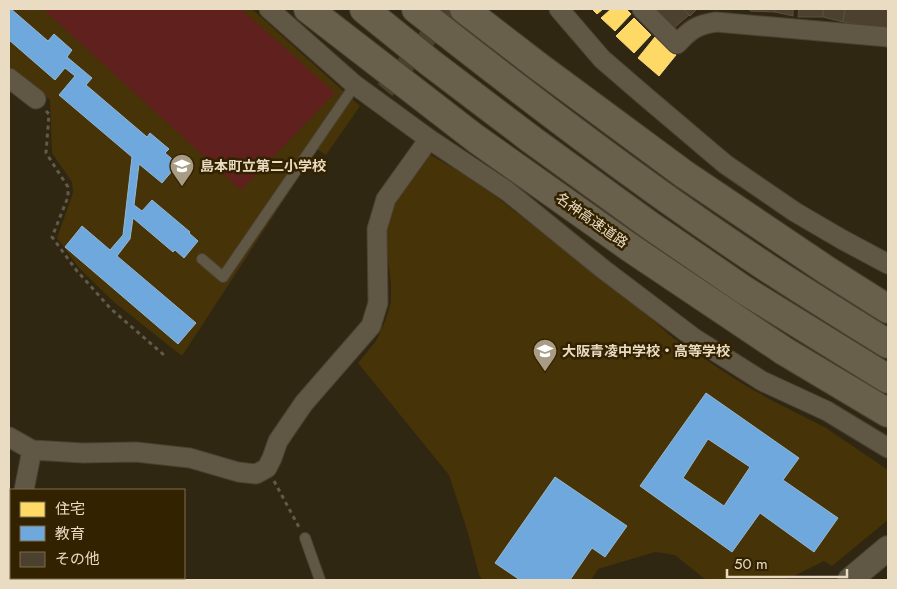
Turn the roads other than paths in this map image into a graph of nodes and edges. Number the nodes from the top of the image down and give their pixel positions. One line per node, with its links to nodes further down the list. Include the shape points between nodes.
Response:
1 (269, 9): 10 (street)
2 (308, 9): 18 (highway, 名神高速道路, via 475,138 629,247 784,351)
3 (364, 9): 17 (highway, via 532,140 648,224 744,290)
4 (416, 9): 16 (highway, via 665,198)
5 (464, 9): 15 (highway, via 684,174)
6 (559, 9): 14 (street, via 602,59 725,164 795,212)
7 (642, 9): 8 (street, via 677,44 702,24 716,22)
8 (888, 37)
9 (9, 78): 11 (street)
10 (355, 85): 12 (street, via 381,96); 13 (lane, via 223,277)
11 (36, 98)
12 (429, 139): 20 (street, via 507,191 694,338 762,381 827,411); 21 (street, via 386,199 377,229 378,303 371,326 304,404 278,441 267,468 256,474 190,458 136,452)
13 (202, 259)
14 (888, 264)
15 (888, 309)
16 (888, 344)
17 (888, 379)
18 (888, 413)
19 (9, 437): 21 (street)
20 (888, 448)
21 (32, 450): 22 (street)
22 (24, 489)
23 (305, 538): 25 (lane)
24 (886, 553): 26 (street)
25 (320, 580)
26 (850, 580)

